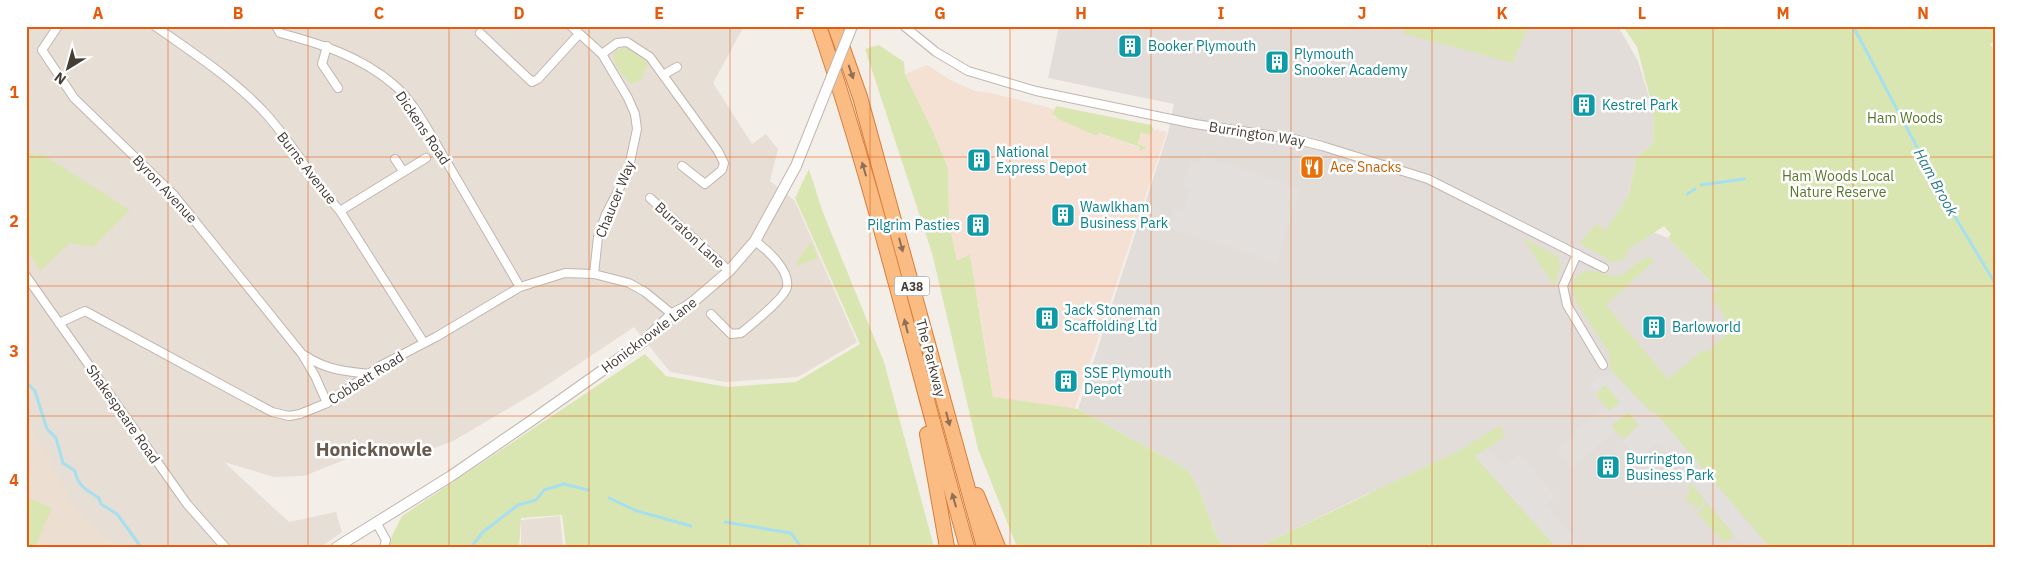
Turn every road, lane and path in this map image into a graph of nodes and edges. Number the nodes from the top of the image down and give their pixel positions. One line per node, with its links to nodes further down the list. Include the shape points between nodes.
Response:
1 (58, 26): 33 (street, Byron Avenue, via 42,50 74,98 173,194)
2 (155, 26): 21 (street, Burns Avenue, via 224,76 266,114)
3 (276, 26): 11 (street, Dickens Road, via 280,33)
4 (571, 26): 10 (street, Chaucer Way)
5 (819, 26): 34 (highway, The Parkway / A38, one-way to 5, via 878,214)
6 (836, 26): 38 (highway, The Parkway / A38, one-way to 38, via 860,97)
7 (852, 26): 22 (street, Honicknowle Lane, bridge, via 796,166)
8 (904, 26): 23 (street, Burrington Way, via 936,52 968,71 1036,91 1195,124 1313,144 1428,179)
9 (480, 33): 10 (street, via 532,82)
10 (579, 34): 12 (street, Chaucer Way)
11 (327, 46): 15 (street, via 322,64); 28 (street, Dickens Road, via 347,54 394,84 414,109)
12 (602, 54): 14 (street, via 617,43 628,42 650,57); 26 (street, Chaucer Way, via 628,98 637,129 628,172 598,237)
13 (677, 67): 14 (street)
14 (663, 75): 18 (street, via 724,163 722,170 705,184)
15 (338, 88)
16 (426, 158): 19 (street)
17 (395, 159): 19 (street)
18 (682, 166)
19 (403, 172): 21 (street)
20 (650, 198): 25 (street, Burraton Lane)
21 (340, 211): 32 (street, Burns Avenue)
22 (755, 241): 25 (street, Honicknowle Lane); 30 (street, via 776,260 787,288 741,333 731,334)
23 (1577, 254): 24 (street, Burrington Way); 35 (street, via 1563,286 1567,305)
24 (1604, 268)
25 (729, 271): 29 (street, Honicknowle Lane, via 686,307)
26 (594, 274): 28 (street, Cobbett Road, via 565,273); 29 (street, Cobbett Road, via 633,285)
27 (26, 276): 31 (street, Shakespeare Road)
28 (520, 287): 32 (street, Cobbett Road)
29 (672, 314): 39 (street, Honicknowle Lane, via 644,341 528,424)
30 (711, 314)
31 (59, 323): 37 (street, Cobbett Road, via 85,311 272,412 289,416); 40 (street, Shakespeare Road, via 186,504)
32 (424, 343): 36 (street, Cobbett Road)
33 (302, 354): 36 (street, Byron Avenue, via 337,371); 37 (street, Byron Avenue)
34 (914, 357): 43 (highway, A38); 44 (highway, The Parkway / A38, one-way to 34)
35 (1603, 365)
36 (369, 374): 37 (street, Cobbett Road)
37 (327, 403)
38 (953, 439): 45 (highway, The Parkway / A38); 46 (highway, A38)
39 (376, 522): 41 (street, Honicknowle Lane); 42 (street, via 386,540)
40 (225, 547)
41 (337, 547)
42 (384, 547)
43 (947, 547)
44 (967, 547)
45 (984, 547)
46 (998, 547)

